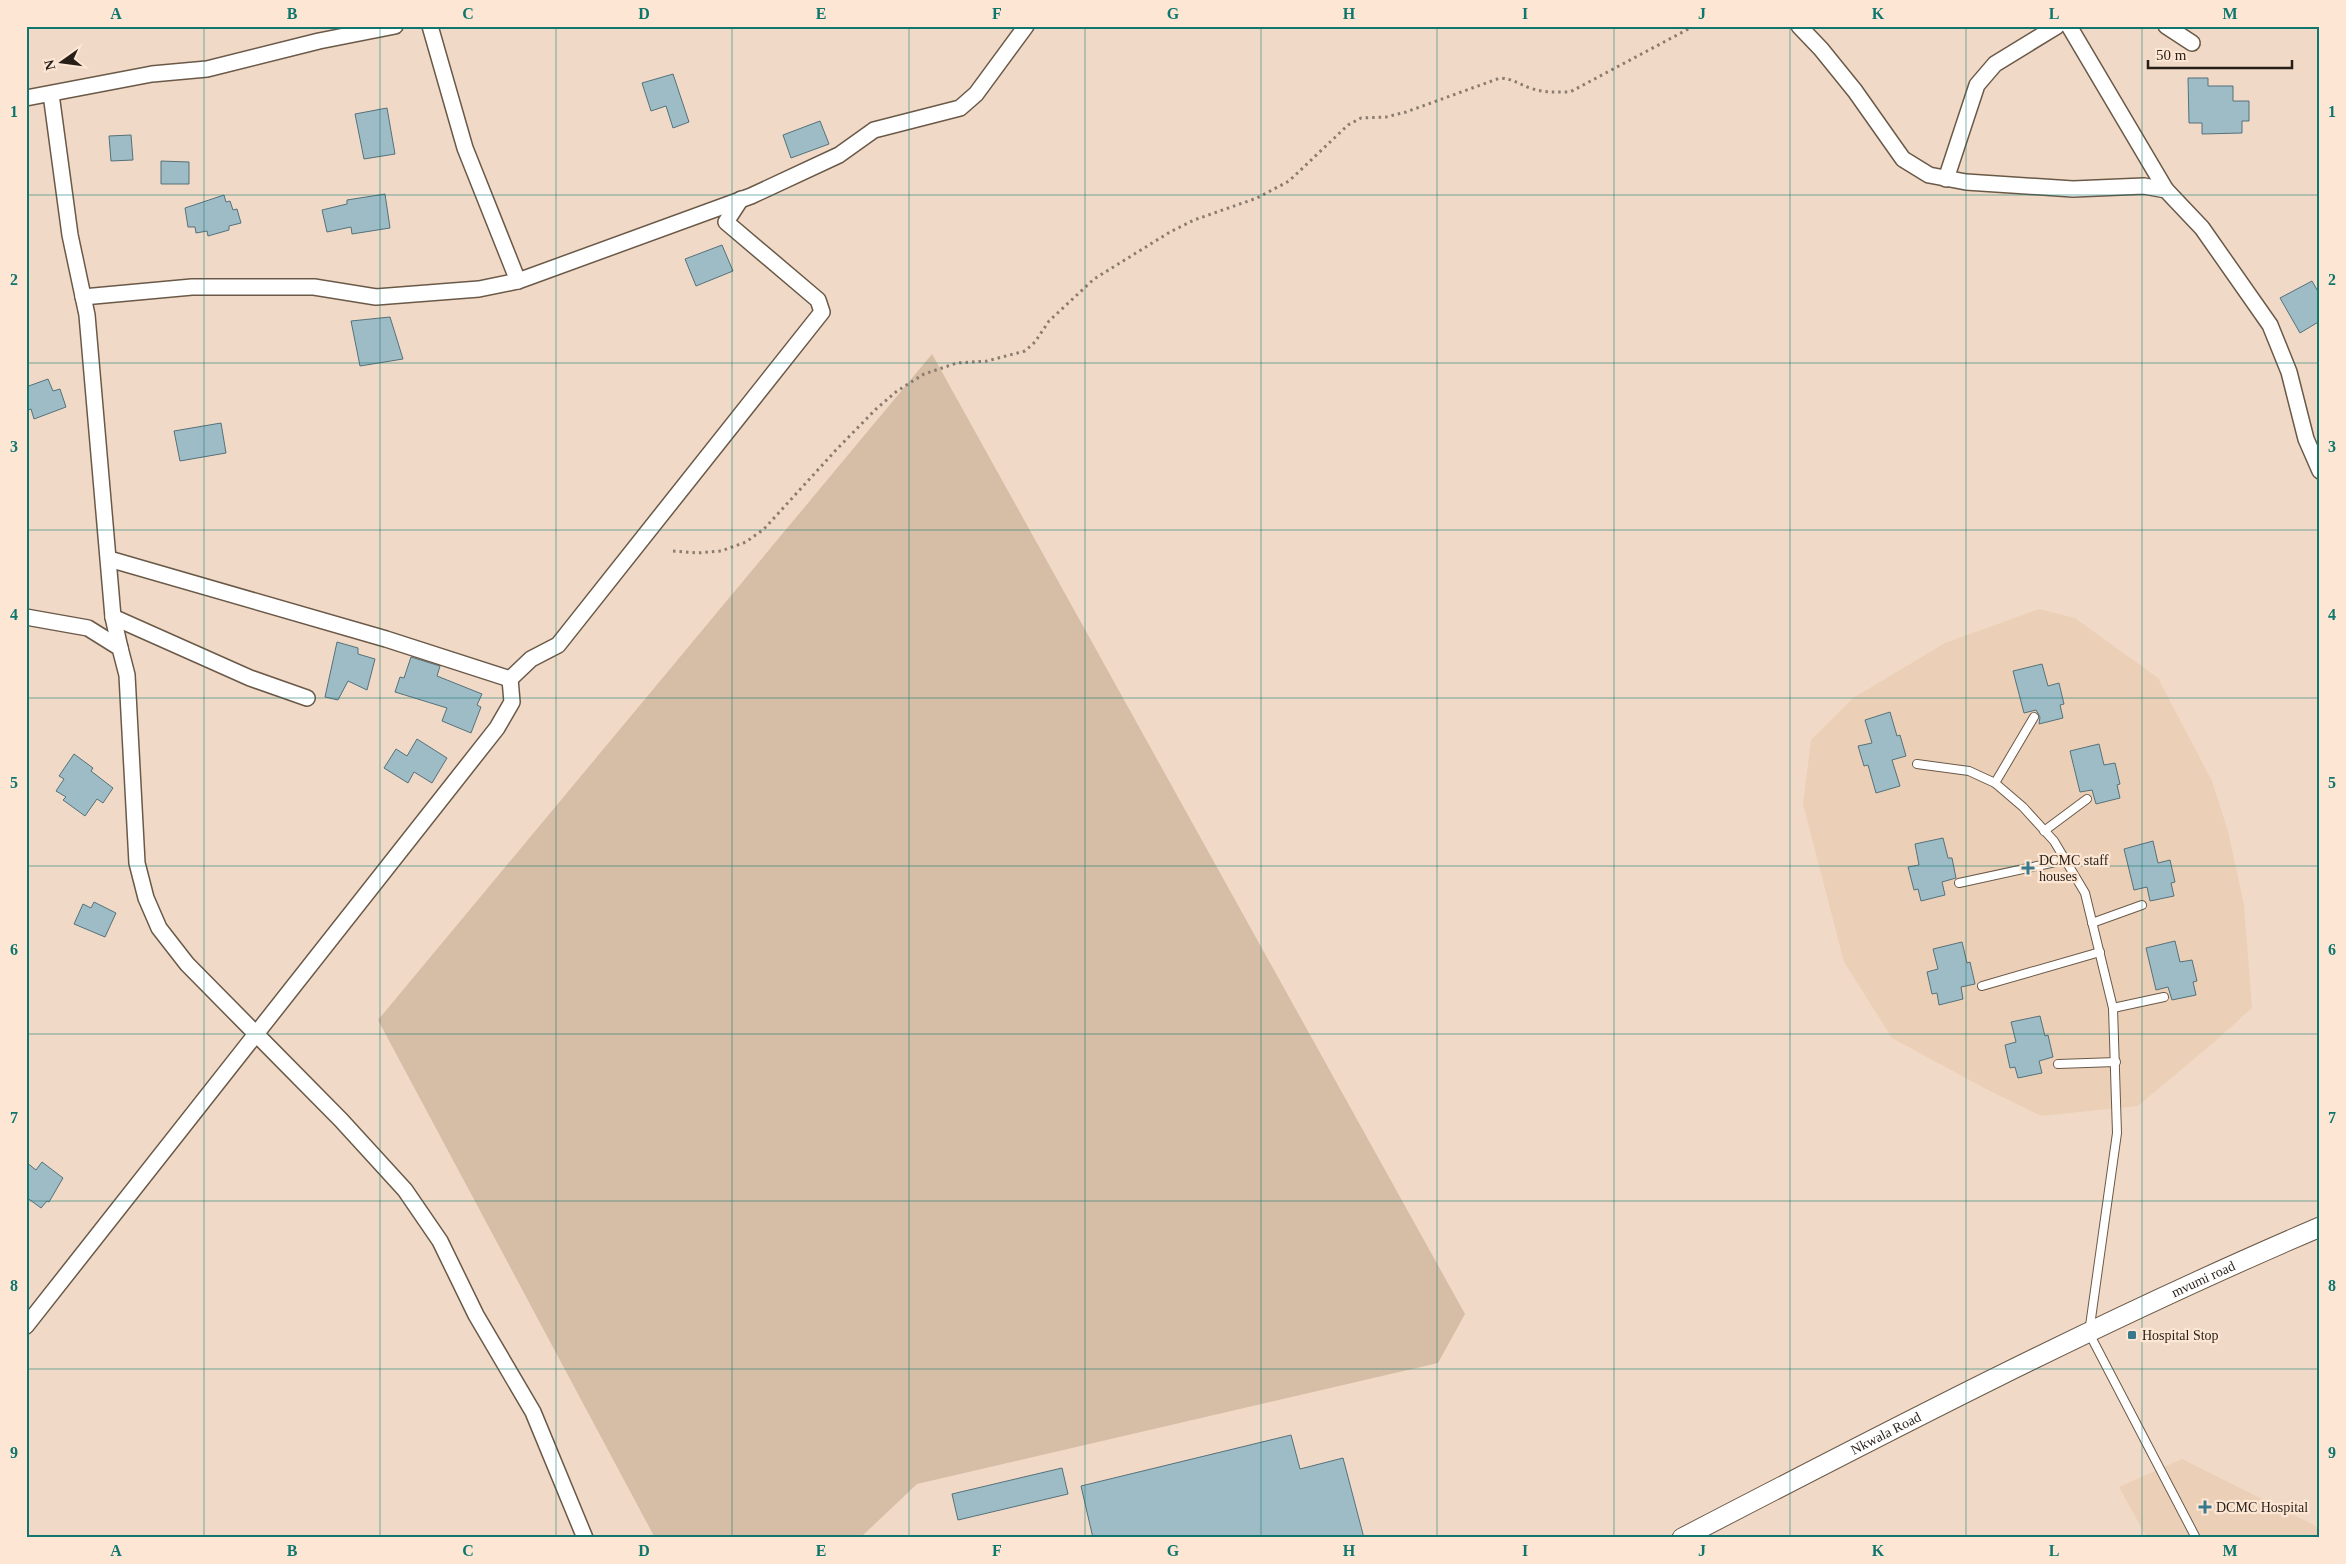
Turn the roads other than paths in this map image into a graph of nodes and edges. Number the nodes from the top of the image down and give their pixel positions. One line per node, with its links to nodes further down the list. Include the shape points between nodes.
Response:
1 (395, 26): 9 (street, via 207,69 152,74)
2 (430, 26): 14 (street, via 465,148)
3 (1026, 26): 13 (street, via 976,94 960,108 874,130 839,155)
4 (1799, 26): 11 (street, via 1849,84 1903,159 1928,176)
5 (2057, 26): 11 (street, via 1995,64 1977,85)
6 (2069, 26): 12 (street)
7 (2166, 26): 8 (street)
8 (2192, 42)
9 (50, 94): 10 (street); 15 (street, via 70,235)
10 (26, 98)
11 (1946, 179): 12 (street, via 2073,189 2144,186)
12 (2166, 190): 16 (street, via 2202,228 2270,325 2289,372 2306,438)
13 (741, 199): 14 (street); 21 (street, via 726,222 818,300 822,312 558,645 530,659)
14 (518, 282): 15 (street, via 376,297 314,287 192,287)
15 (83, 297): 17 (street)
16 (2320, 471)
17 (109, 559): 19 (street); 21 (street, via 386,639)
18 (26, 617): 20 (street, via 88,628)
19 (113, 617): 20 (street); 22 (street, via 250,678)
20 (120, 648): 36 (street, via 127,675 137,863 146,898 159,928 187,964)
21 (510, 679): 36 (street, via 512,702 497,728)
22 (307, 698)
23 (2034, 716): 25 (lane)
24 (1917, 764): 25 (lane, via 1969,771)
25 (1995, 783): 27 (lane)
26 (2087, 799): 27 (lane)
27 (2044, 830): 28 (lane)
28 (2066, 860): 29 (lane); 31 (lane, via 2085,893)
29 (1959, 883)
30 (2142, 905): 31 (lane)
31 (2092, 922): 32 (lane)
32 (2100, 952): 33 (lane); 35 (lane)
33 (1982, 986)
34 (2164, 997): 35 (lane)
35 (2113, 1008): 37 (lane)
36 (255, 1034): 40 (street); 42 (street, via 342,1120 405,1190 440,1241 476,1315 533,1412)
37 (2116, 1062): 38 (lane); 41 (lane, via 2117,1133)
38 (2058, 1064)
39 (2320, 1227): 41 (street, mvumi road, via 2189,1284)
40 (26, 1326)
41 (2089, 1334): 43 (street, Nkwala Road, via 1990,1380); 44 (lane)
42 (585, 1538)
43 (1682, 1538)
44 (2196, 1538)

